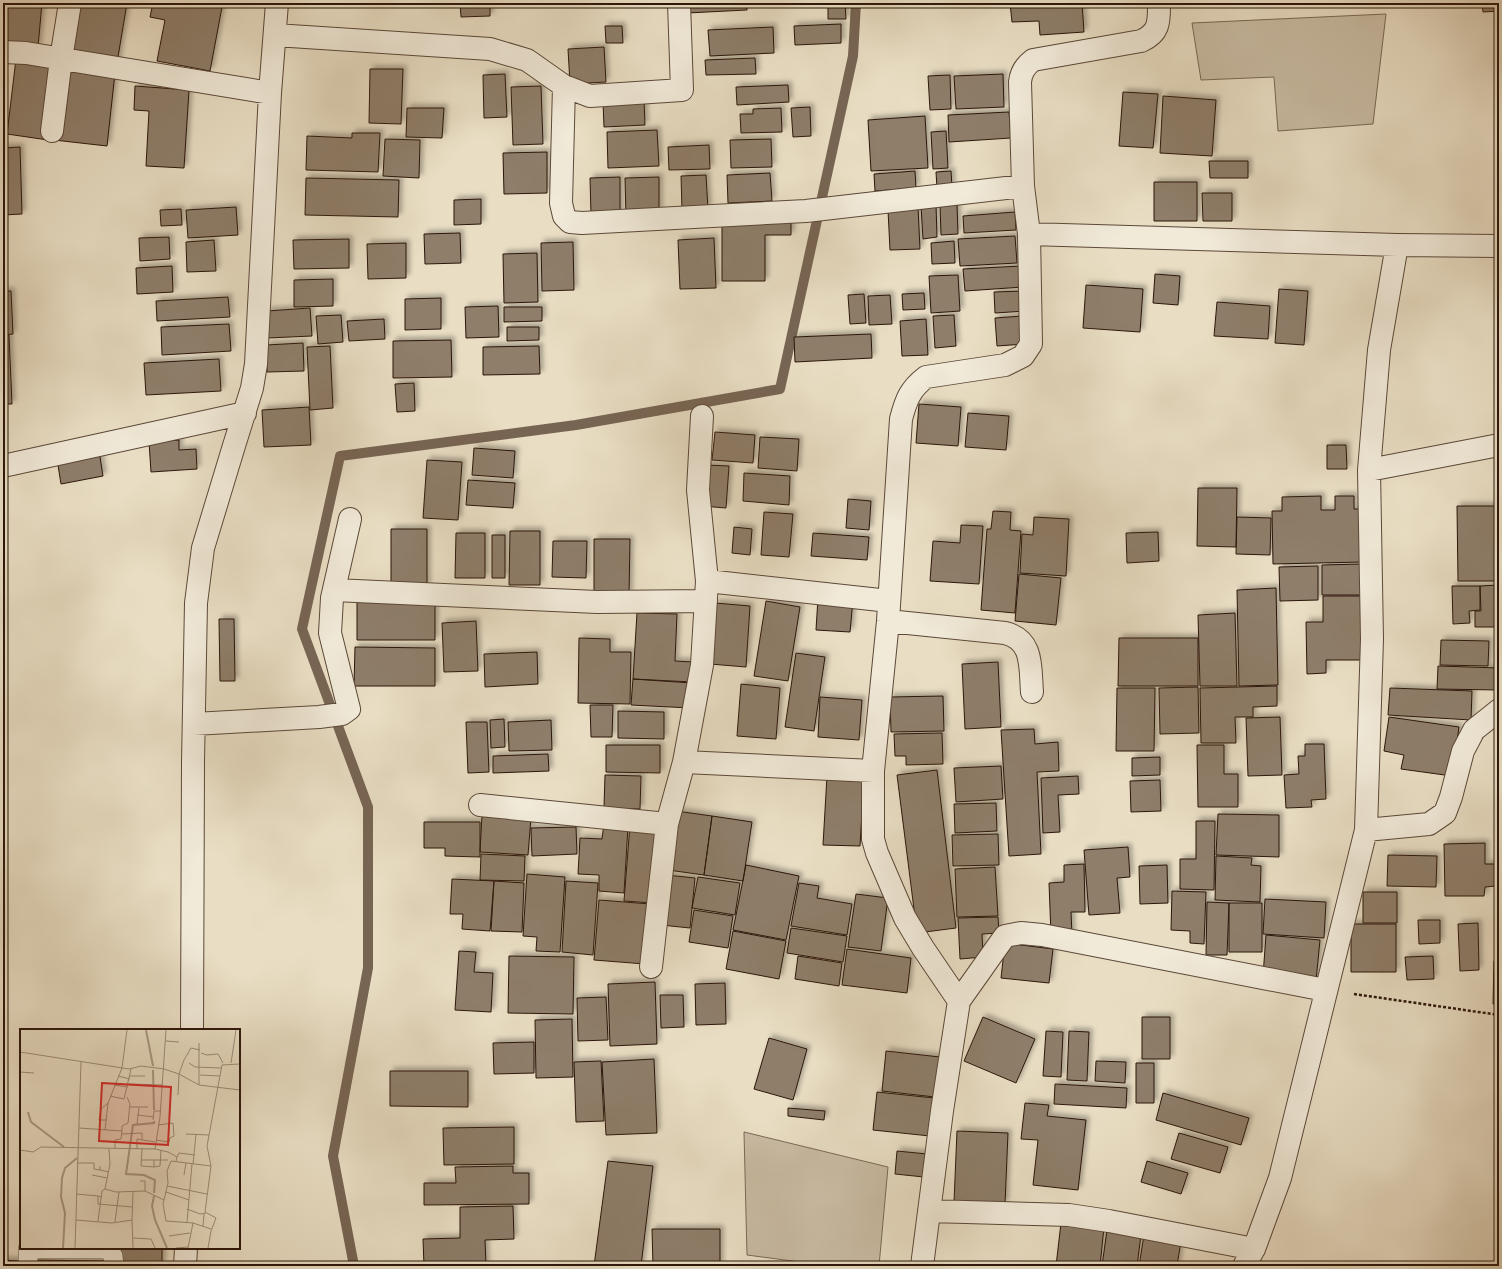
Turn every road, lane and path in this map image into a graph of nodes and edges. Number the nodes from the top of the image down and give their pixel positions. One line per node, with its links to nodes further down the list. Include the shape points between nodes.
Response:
1 (70, 3): 7 (street)
2 (277, 3): 5 (street)
3 (679, 3): 8 (street, via 682,90 590,96)
4 (1159, 3): 11 (street, via 1159,20 1150,37 1141,41 1033,60 1021,73)
5 (275, 35): 8 (street, via 490,49 527,60); 9 (street)
6 (3, 52): 7 (street)
7 (60, 59): 9 (street); 10 (street)
8 (564, 86): 11 (street, via 562,203 564,216 570,222 806,211)
9 (270, 93): 15 (street, via 256,364)
10 (52, 131)
11 (1023, 186): 12 (street)
12 (1029, 234): 13 (street); 23 (street, via 1030,344 1023,356 1004,365 926,377 916,384 906,402 901,419)
13 (1397, 245): 14 (street); 19 (street, via 1379,350)
14 (1499, 246)
15 (245, 413): 18 (street); 26 (street, via 203,548 196,603)
16 (702, 416): 22 (street, via 698,490)
17 (1499, 445): 19 (street)
18 (3, 466)
19 (1369, 470): 31 (street, via 1372,639)
20 (350, 519): 21 (street)
21 (334, 590): 22 (street, via 597,602); 26 (street, via 330,632 349,707 347,712 319,717)
22 (707, 591): 23 (street); 27 (street, via 702,665)
23 (888, 611): 24 (street, via 1014,635 1022,641 1029,654); 28 (street)
24 (1032, 692)
25 (1499, 710): 31 (street, via 1474,730 1463,751 1451,797 1444,812 1429,824)
26 (194, 724): 36 (street)
27 (684, 762): 28 (street); 30 (street)
28 (873, 771): 34 (street, via 872,824 877,853 905,918)
29 (480, 805): 30 (street)
30 (667, 824): 32 (street)
31 (1366, 830): 33 (street)
32 (651, 968)
33 (1325, 990): 34 (street, via 1042,935 1020,933 1005,936); 35 (path); 39 (street, via 1280,1178)
34 (959, 1001): 37 (street)
35 (1499, 1014)
36 (192, 1029)
37 (930, 1212): 39 (street, via 1069,1215 1109,1221); 43 (street)
38 (186, 1249): 42 (street)
39 (1249, 1258)
40 (28, 1266): 41 (lane, via 28,1249 108,1249 113,1256)
41 (114, 1266)
42 (185, 1266)
43 (922, 1266)

